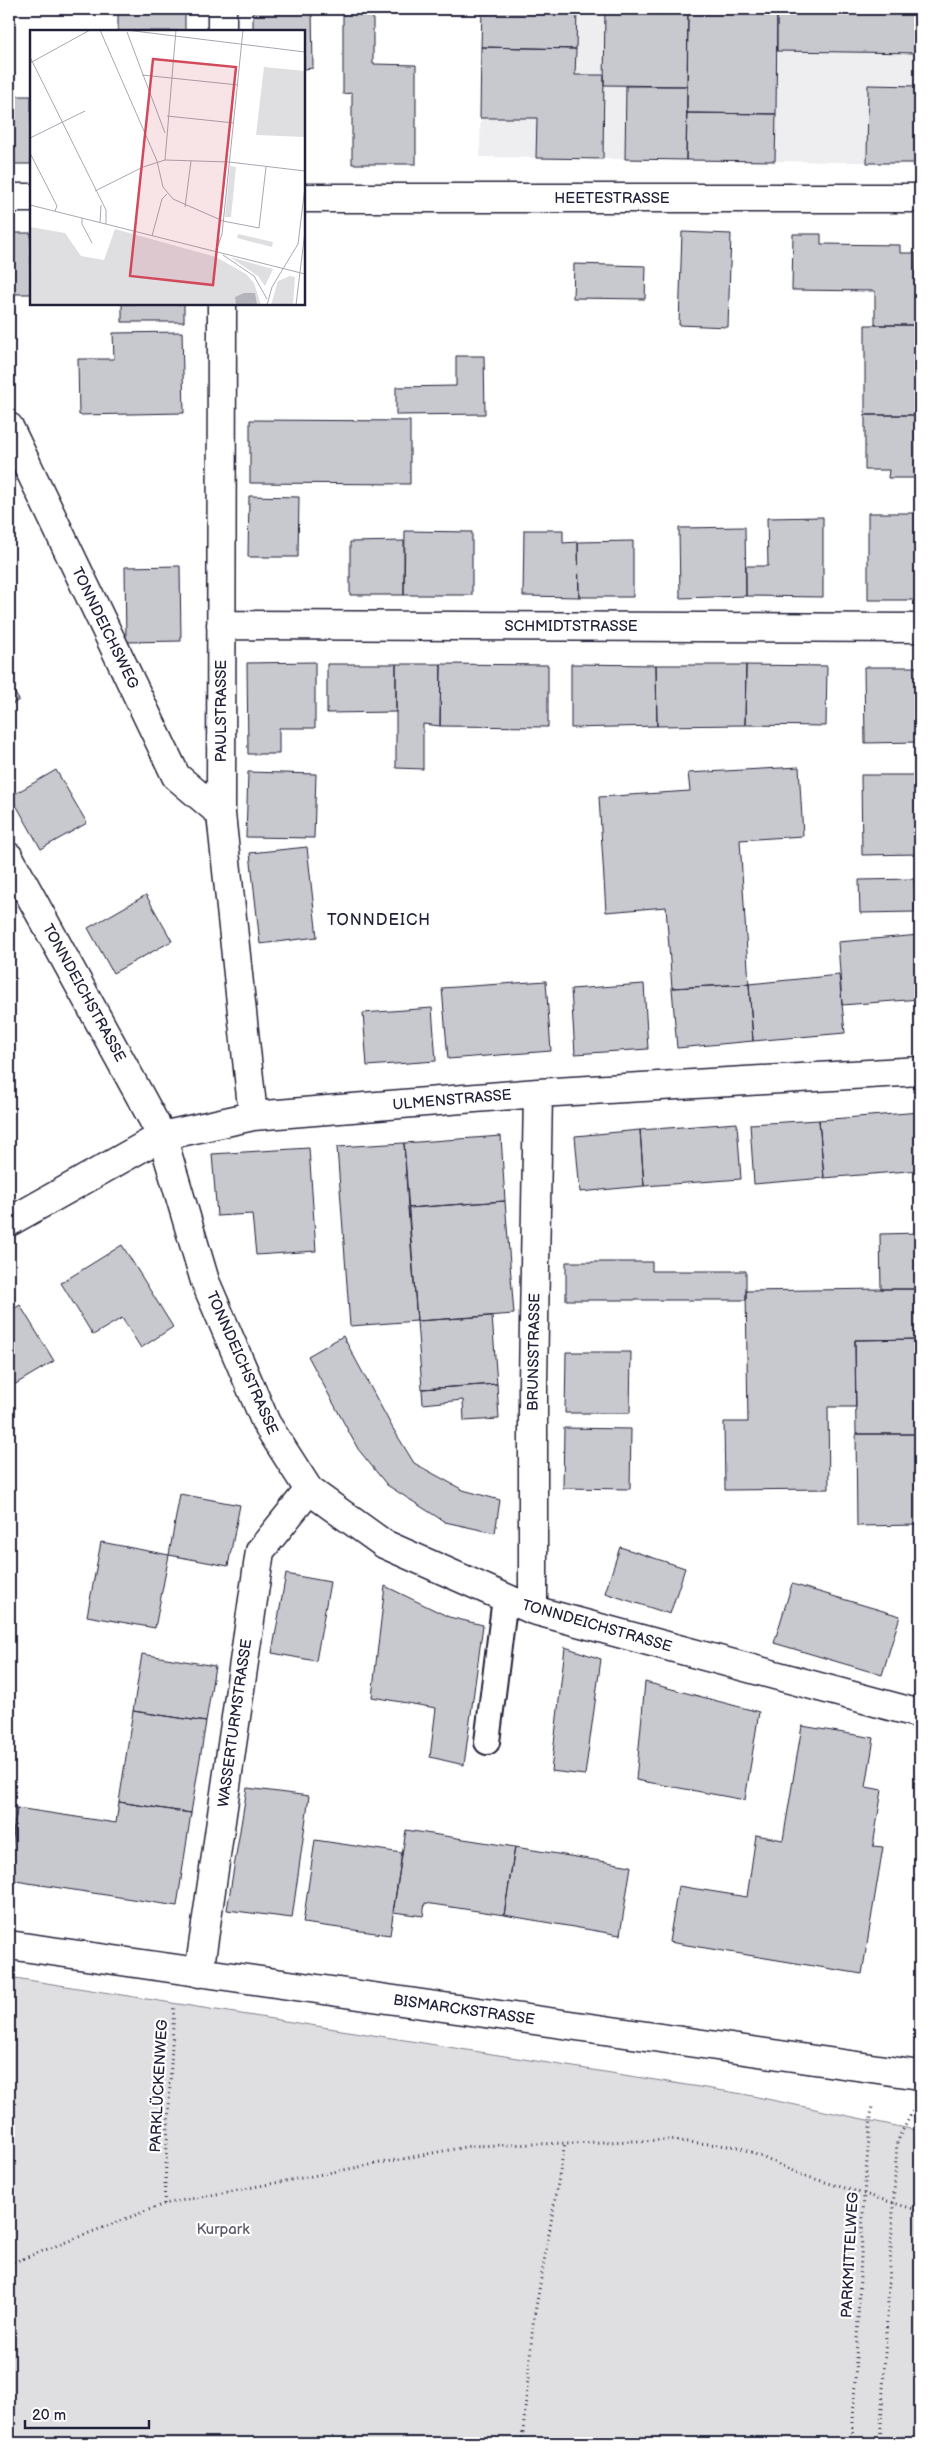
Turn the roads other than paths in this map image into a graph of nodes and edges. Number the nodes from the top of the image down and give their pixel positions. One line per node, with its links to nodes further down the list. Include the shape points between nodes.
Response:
1 (222, 9): 2 (street)
2 (222, 30)
3 (9, 198): 4 (street)
4 (30, 198)
5 (305, 198): 6 (street, HEETESTRASSE)
6 (920, 198)
7 (222, 305): 9 (street, PAULSTRASSE)
8 (9, 427): 11 (street, TONNDEICHSWEG, via 176,776)
9 (221, 625): 10 (street, SCHMIDTSTRASSE); 11 (street, PAULSTRASSE)
10 (920, 628)
11 (222, 814): 15 (street, PAULSTRASSE)
12 (9, 857): 16 (street, TONNDEICHSTRASSE)
13 (920, 1071): 14 (street, ULMENSTRASSE)
14 (538, 1093): 15 (street, ULMENSTRASSE); 20 (street, BRUNSSTRASSE)
15 (253, 1116): 16 (street, ULMENSTRASSE)
16 (162, 1136): 17 (street, ULMENSTRASSE); 18 (street, TONNDEICHSTRASSE, via 205,1281 266,1423)
17 (9, 1222)
18 (309, 1490): 19 (street, TONNDEICHSTRASSE, via 384,1544); 24 (street, WASSERTURMSTRASSE, via 260,1551)
19 (505, 1598): 20 (street, TONNDEICHSTRASSE); 22 (lane)
20 (533, 1610): 21 (street, TONNDEICHSTRASSE)
21 (920, 1714)
22 (487, 1742)
23 (9, 1945): 24 (street, BISMARCKSTRASSE)
24 (188, 1971): 25 (street, BISMARCKSTRASSE)
25 (920, 2075)

